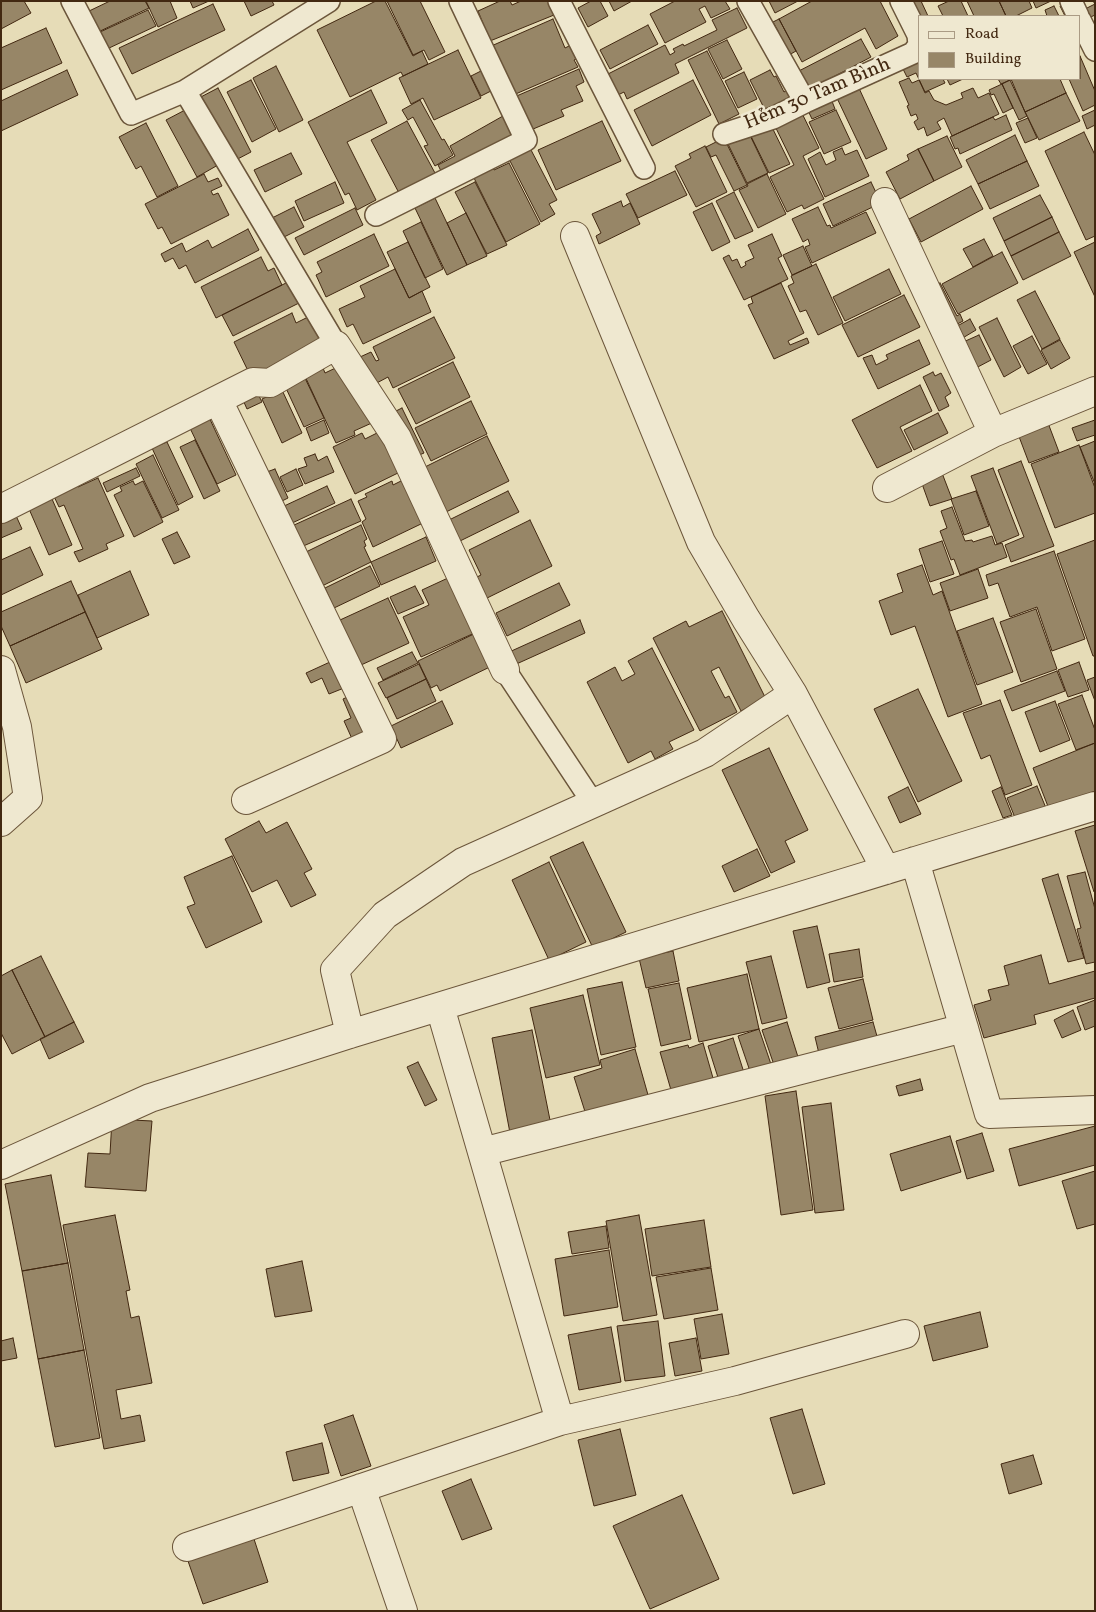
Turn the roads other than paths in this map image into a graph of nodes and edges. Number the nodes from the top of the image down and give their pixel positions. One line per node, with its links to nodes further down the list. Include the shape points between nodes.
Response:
1 (72, 1): 13 (lane, via 131,114)
2 (330, 1): 13 (lane)
3 (460, 1): 18 (lane, via 526,140)
4 (559, 1): 16 (lane)
5 (748, 1): 14 (lane)
6 (901, 1): 10 (lane, Hẻm 30 Tam Bình)
7 (1071, 1): 8 (lane)
8 (1078, 15)
9 (1081, 22): 12 (lane)
10 (918, 35)
11 (918, 46): 14 (lane, Hẻm 30 Tam Bình, via 913,53)
12 (1095, 50)
13 (185, 91): 20 (lane)
14 (805, 102): 15 (lane, Hẻm 30 Tam Bình, via 773,118)
15 (724, 134)
16 (644, 168)
17 (885, 202): 23 (street)
18 (376, 215)
19 (575, 236): 28 (street, via 701,542)
20 (336, 345): 22 (street, via 270,383 253,382); 27 (street, via 397,438)
21 (1095, 391): 23 (street)
22 (218, 400): 25 (street); 29 (street, via 382,738)
23 (993, 433): 24 (street)
24 (887, 488)
25 (1, 509)
26 (1, 670): 32 (street, via 17,727 28,798)
27 (505, 670): 30 (lane)
28 (793, 694): 30 (street, via 705,753); 34 (street)
29 (246, 800)
30 (593, 803): 37 (street, via 463,862 384,915 335,970)
31 (1095, 806): 33 (street)
32 (1, 822)
33 (916, 861): 34 (street); 36 (street)
34 (886, 870): 35 (street)
35 (440, 1007): 37 (street); 39 (street)
36 (964, 1028): 38 (street, via 988,1114); 39 (street)
37 (350, 1034): 40 (street, via 150,1098)
38 (1095, 1110)
39 (482, 1152): 42 (street)
40 (1, 1165)
41 (905, 1334): 42 (street, via 735,1381)
42 (560, 1421): 43 (street)
43 (361, 1488): 44 (street); 45 (street)
44 (186, 1547)
45 (403, 1611)

